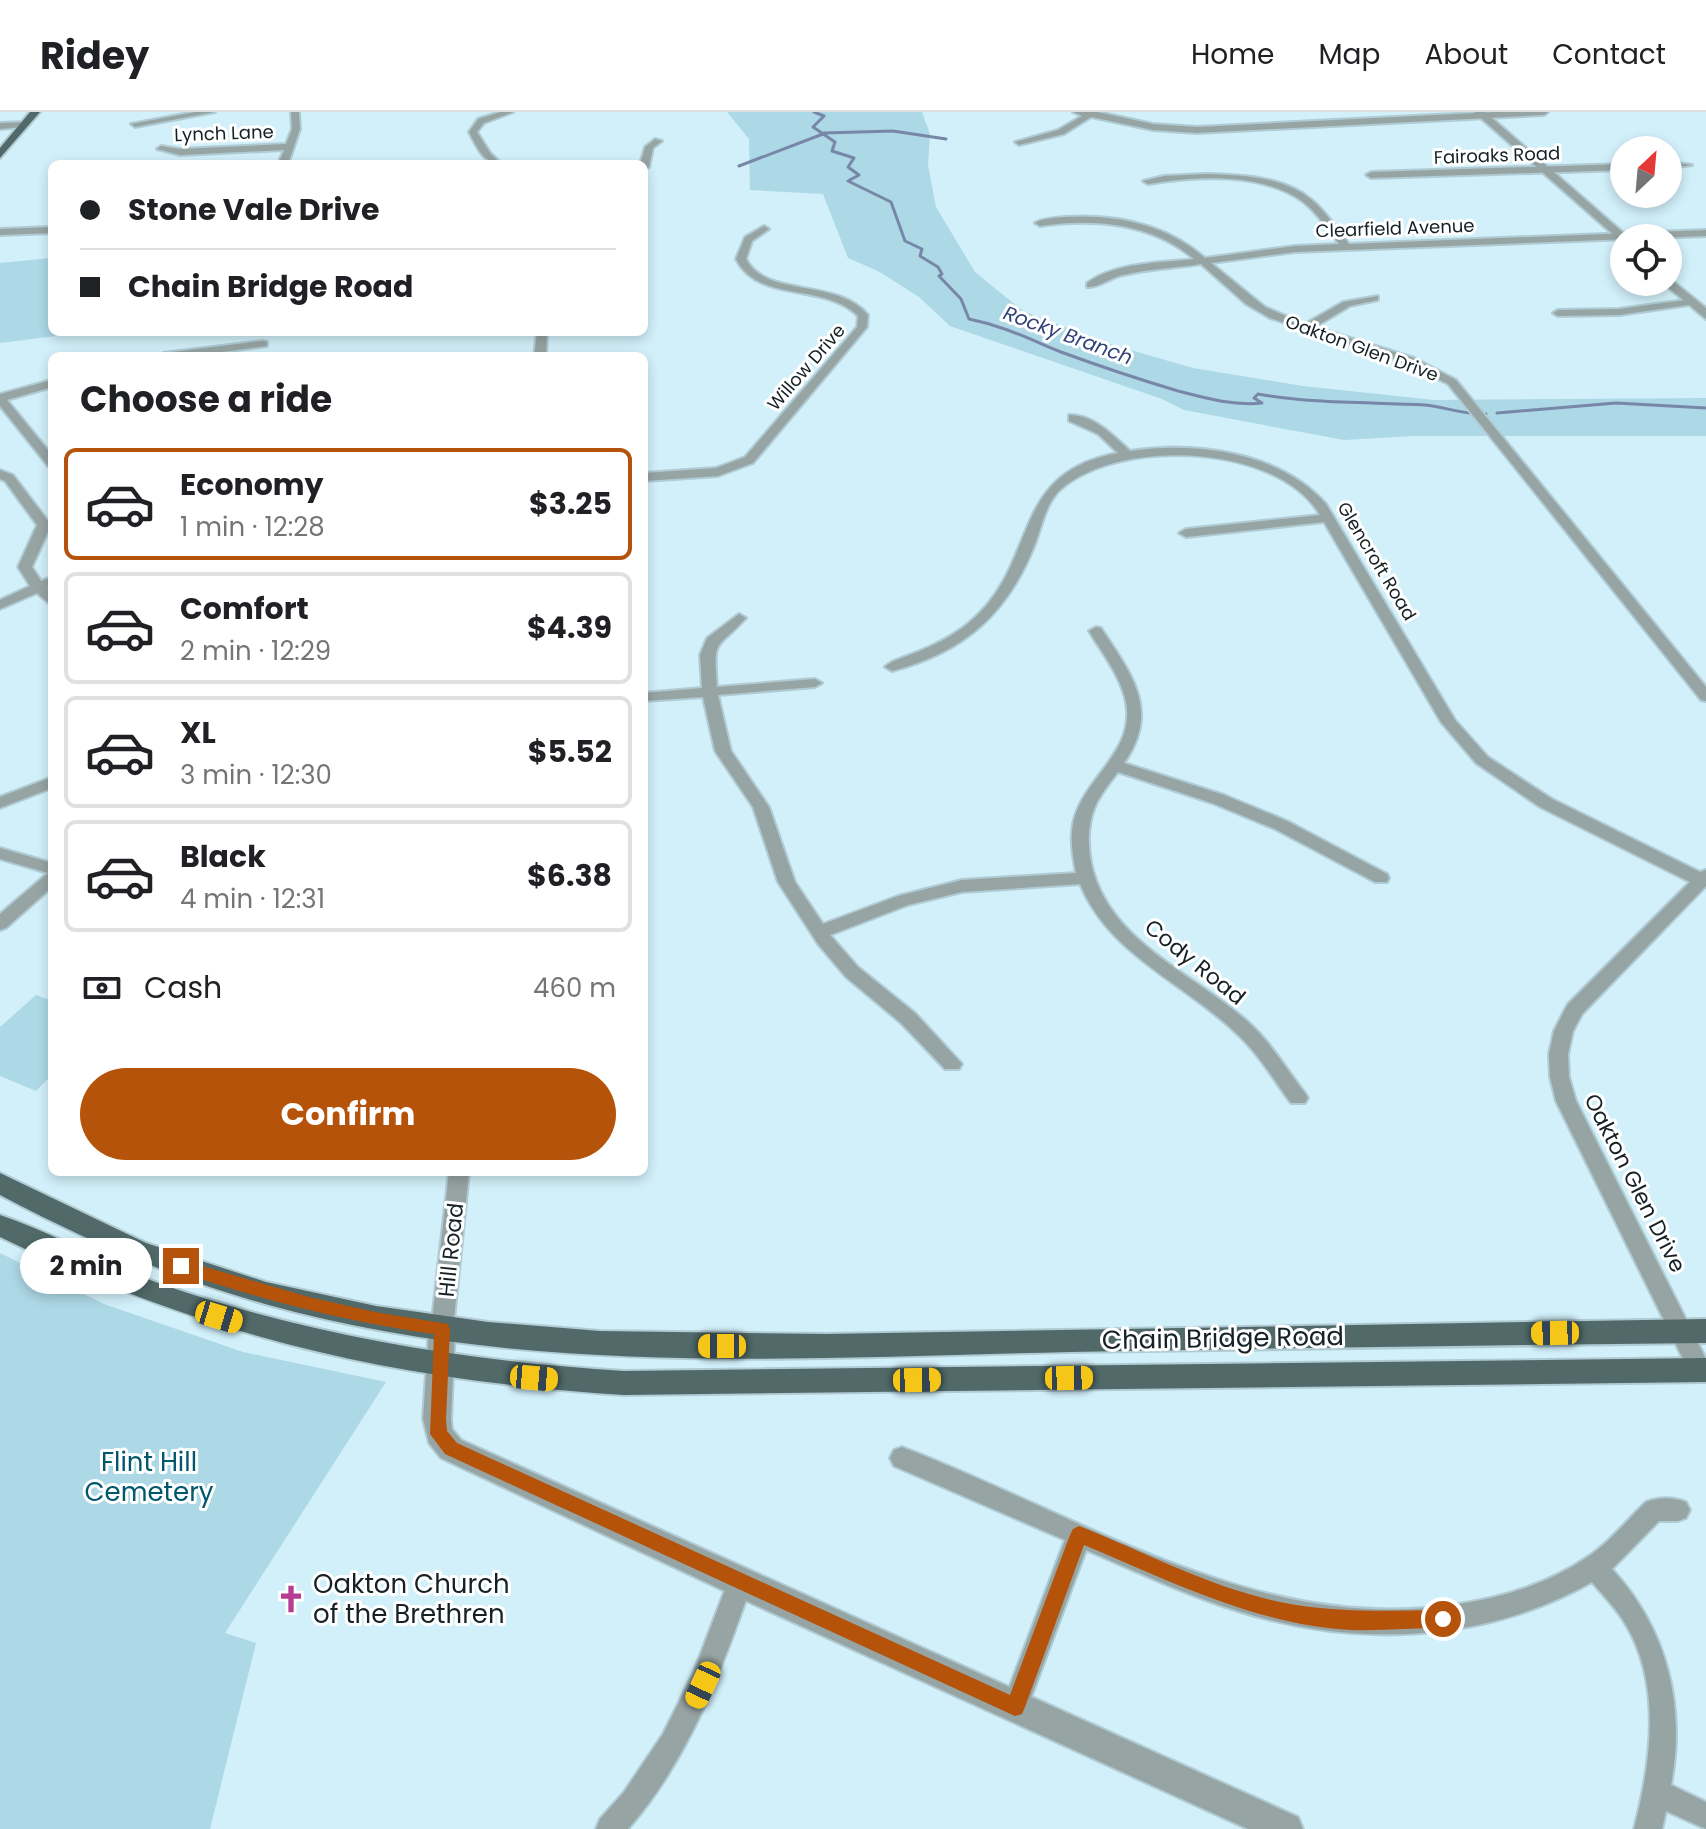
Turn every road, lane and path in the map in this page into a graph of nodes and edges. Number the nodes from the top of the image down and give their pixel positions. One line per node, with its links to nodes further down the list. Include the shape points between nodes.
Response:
1 (35, 112): 9 (main road)
2 (208, 112): 10 (street)
3 (295, 112): 14 (street, via 296,129)
4 (509, 112): 18 (street, via 481,121 473,132)
5 (1077, 112): 7 (street)
6 (1544, 112): 8 (street)
7 (1092, 113): 8 (street, via 1153,127 1197,130); 13 (street, via 1053,135)
8 (1481, 114): 23 (street)
9 (23, 124): 11 (street); 16 (main road)
10 (135, 124)
11 (0, 126)
12 (658, 141): 19 (street, via 649,147)
13 (1019, 142)
14 (288, 147): 15 (street, Lynch Lane); 17 (street)
15 (161, 149)
16 (0, 155)
17 (284, 160)
18 (492, 160)
19 (646, 160)
20 (1682, 165): 21 (street)
21 (1687, 165)
22 (1610, 168): 23 (street, Fairoaks Road)
23 (1545, 170): 24 (street, Fairoaks Road); 27 (street)
24 (1371, 175)
25 (1148, 181): 34 (street, via 1237,179 1285,188 1308,201)
26 (1040, 223): 35 (street, Oakton Glen Drive, via 1136,227 1173,240)
27 (1610, 227)
28 (764, 229): 51 (street, Willow Drive, via 748,239 741,259 745,270 765,281 846,299 860,309 860,331 755,456 718,472)
29 (48, 230): 30 (street)
30 (0, 232)
31 (1706, 233): 32 (street, Clearfield Avenue)
32 (1682, 234)
33 (1610, 238): 34 (street, Clearfield Avenue)
34 (1345, 246): 35 (street, Clearfield Avenue)
35 (1202, 261): 36 (street, Clearfield Avenue, via 1109,274); 42 (street, Oakton Glen Drive, via 1256,306)
36 (1091, 285)
37 (1682, 293): 39 (street)
38 (1374, 298): 42 (street, via 1347,304)
39 (1692, 302): 40 (street); 41 (street)
40 (1558, 313)
41 (1706, 315)
42 (1307, 327): 62 (street, Oakton Glen Drive, via 1422,366 1461,390)
43 (263, 344): 44 (street)
44 (197, 352)
45 (48, 384): 46 (street)
46 (0, 398): 49 (street)
47 (1073, 418): 48 (street, via 1102,431)
48 (1129, 456): 52 (street, Glencroft Road, via 1186,452 1258,465 1302,487); 58 (street, Glencroft Road, via 1086,468 1056,486 1000,603 969,632)
49 (48, 458)
50 (0, 474): 54 (street, via 9,478 44,525 25,567)
51 (648, 477)
52 (1328, 518): 53 (street); 70 (street, Glencroft Road, via 1449,722 1482,760 1546,803)
53 (1186, 533)
54 (45, 584): 55 (street)
55 (0, 605)
56 (739, 618): 60 (street, via 710,645)
57 (1096, 631): 63 (street, Cody Road, via 1130,690 1135,713 1128,746)
58 (892, 667)
59 (815, 683): 60 (street)
60 (709, 692): 61 (street); 73 (street, via 723,751 761,807 787,882)
61 (648, 697)
62 (1706, 697)
63 (1114, 765): 68 (street, Cody Road, via 1087,801 1079,826); 69 (street, via 1281,825)
64 (48, 784): 65 (street)
65 (0, 803)
66 (0, 853): 67 (street)
67 (48, 868)
68 (1086, 878): 73 (street, via 962,886 904,900); 75 (street, Cody Road, via 1101,907 1141,951 1242,1027)
69 (1381, 878)
70 (1703, 878): 80 (street, Oakton Glen Drive, via 1575,1009 1557,1053 1566,1101)
71 (48, 882): 72 (street)
72 (0, 924)
73 (819, 932): 74 (street, via 838,958)
74 (952, 1064)
75 (1298, 1098)
76 (459, 1176): 79 (street, Hill Road)
77 (0, 1183): 79 (main road, Chain Bridge Road, via 156,1258 309,1304)
78 (0, 1225): 81 (main road, Chain Bridge Road, via 68,1260 194,1309 295,1338)
79 (442, 1329): 80 (main road, Chain Bridge Road, via 612,1346); 81 (street)
80 (1694, 1331): 82 (street, Oakton Glen Drive)
81 (440, 1368): 82 (main road, Chain Bridge Road, via 624,1383); 87 (street, via 437,1419 443,1443)
82 (1703, 1370)
83 (902, 1458): 85 (street)
84 (1678, 1510): 86 (street, via 1654,1510)
85 (1079, 1535): 86 (street, via 1215,1591 1283,1611 1351,1621 1417,1622 1478,1615 1539,1595); 88 (street)
86 (1595, 1568): 89 (street, via 1633,1612 1652,1655 1665,1738)
87 (740, 1583): 88 (street); 91 (street, via 683,1729 651,1780)
88 (1015, 1707): 92 (street)
89 (1658, 1793): 90 (street); 93 (street)
90 (1706, 1816)
91 (610, 1829)
92 (1286, 1829)
93 (1648, 1829)

